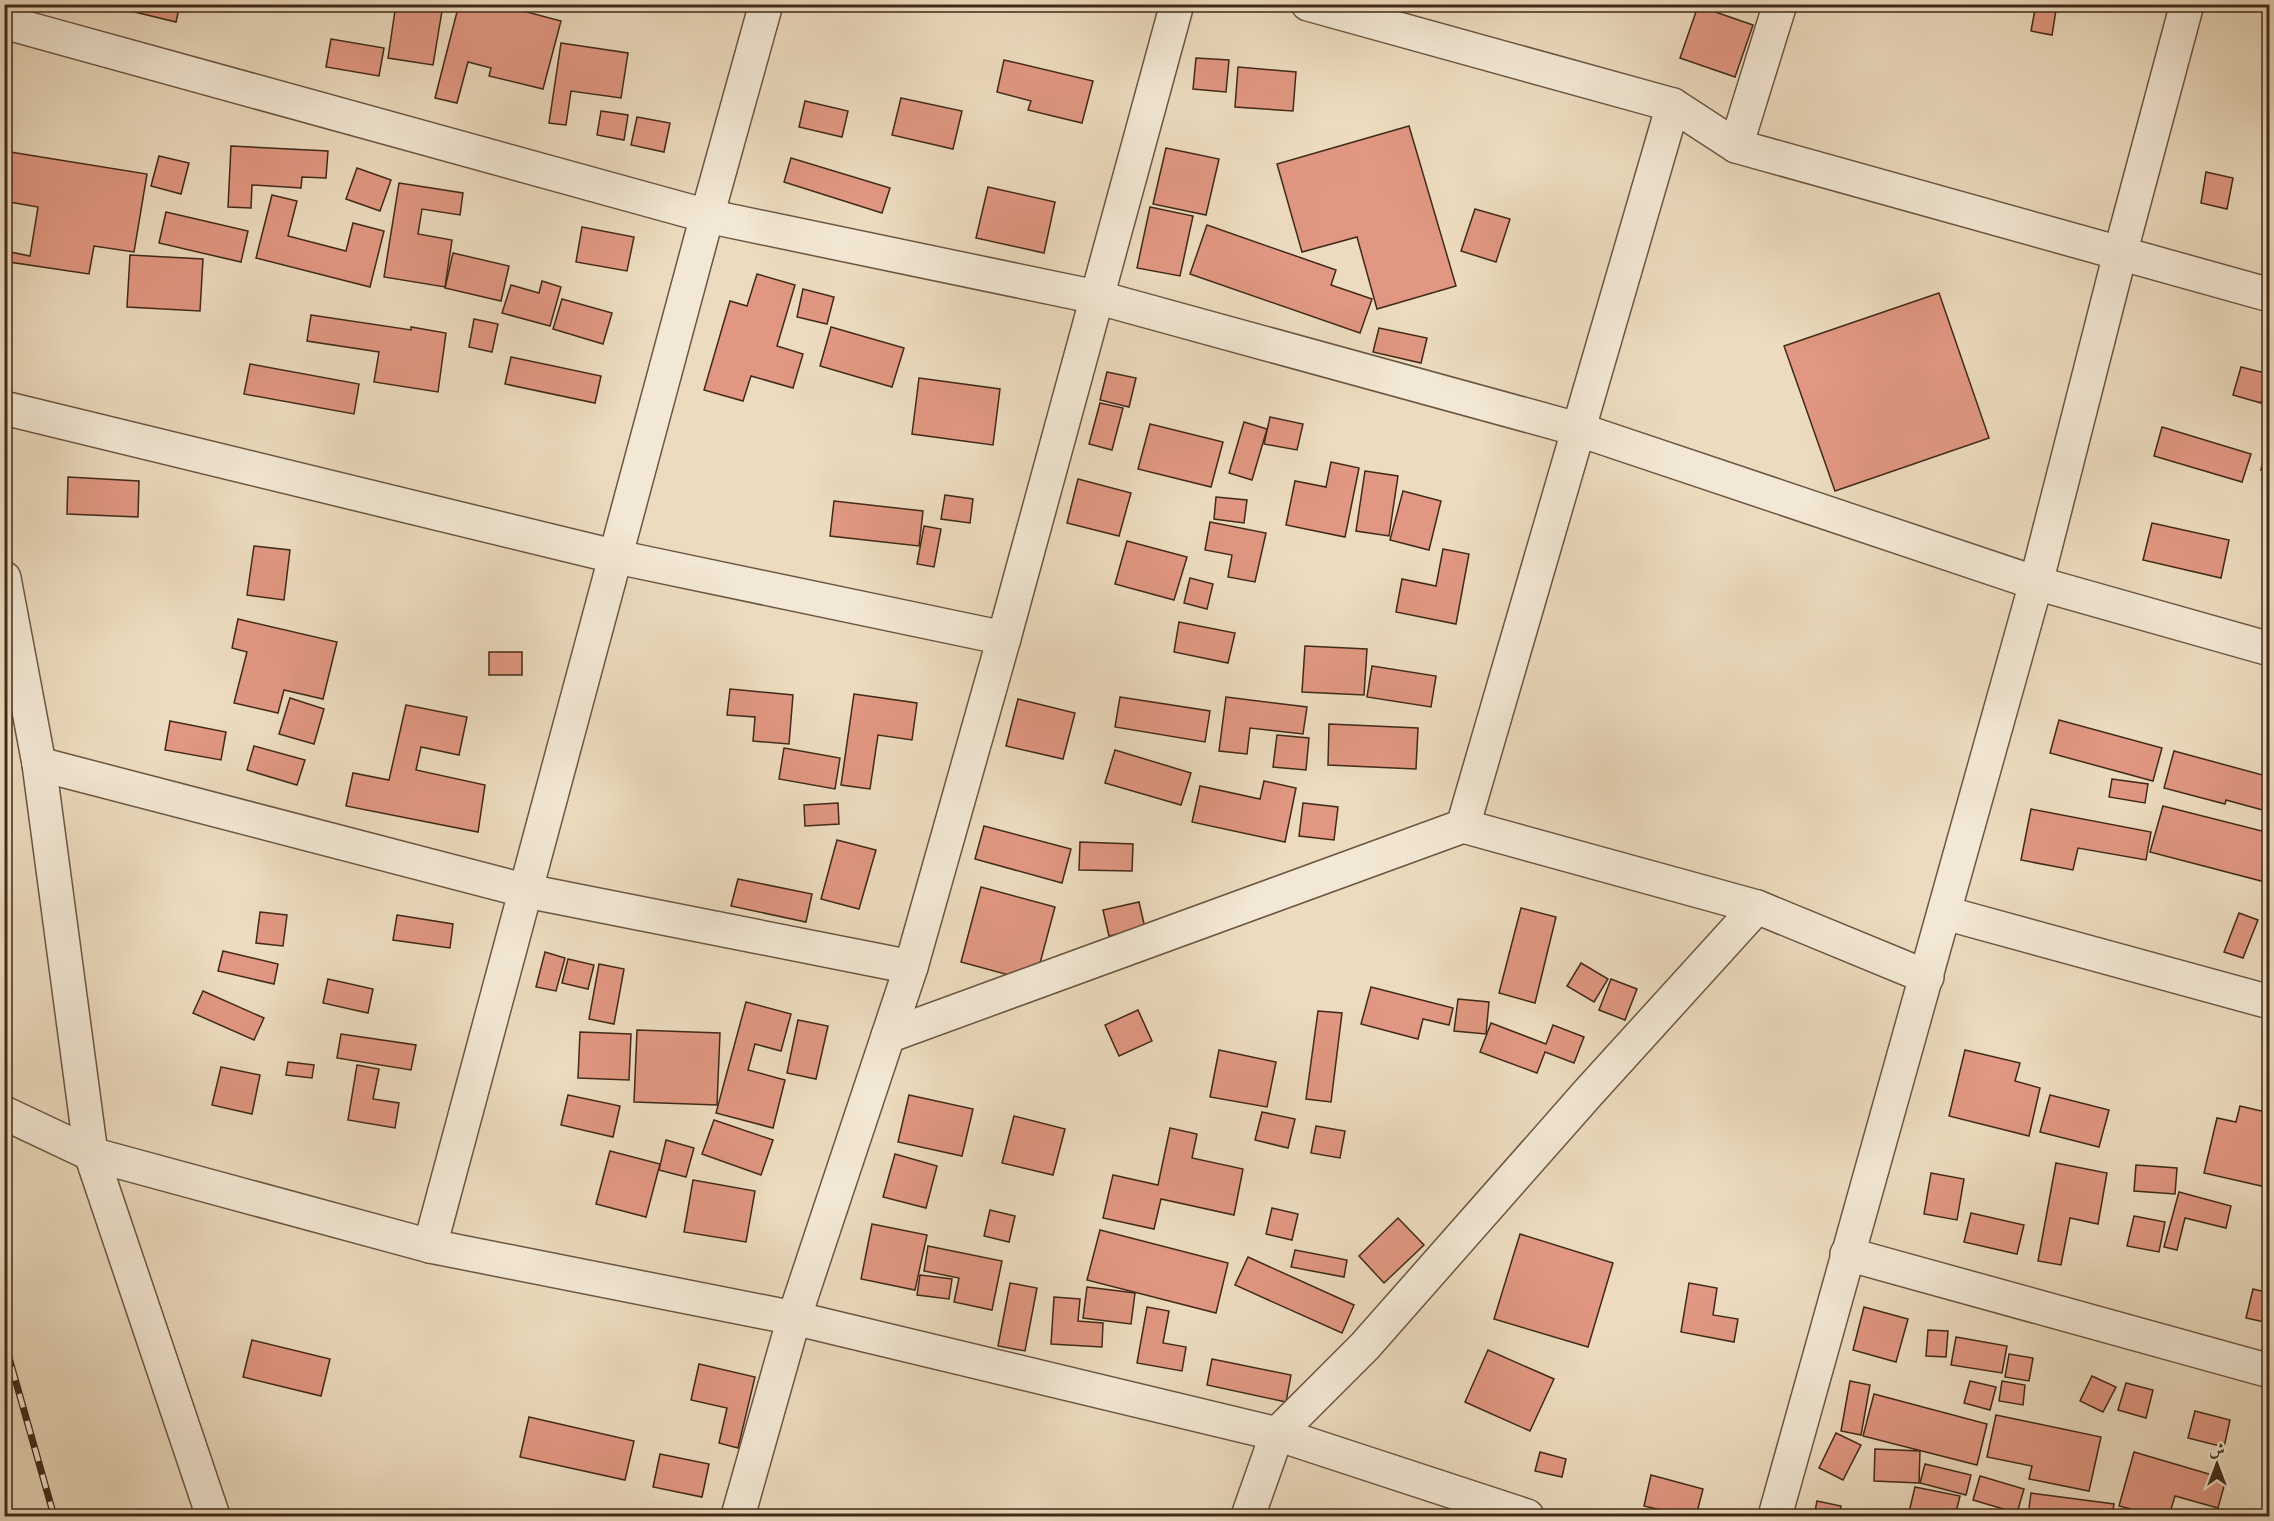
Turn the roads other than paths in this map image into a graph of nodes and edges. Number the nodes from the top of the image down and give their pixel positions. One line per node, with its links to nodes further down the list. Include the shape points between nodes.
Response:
1 (766, 4): 9 (street)
2 (1177, 4): 12 (street)
3 (1308, 4): 7 (street)
4 (1780, 4): 8 (street)
5 (2187, 4): 10 (street)
6 (4, 22): 9 (street)
7 (1673, 105): 8 (street); 14 (street)
8 (1736, 146): 10 (street)
9 (707, 216): 12 (street); 15 (street)
10 (2120, 254): 11 (street); 17 (street)
11 (2270, 295)
12 (1096, 297): 14 (street); 18 (street)
13 (4, 408): 15 (street)
14 (1577, 429): 17 (street); 21 (street)
15 (617, 557): 18 (street); 22 (street)
16 (4, 579): 20 (street)
17 (2036, 583): 19 (street); 24 (street)
18 (1004, 638): 25 (street)
19 (2270, 649)
20 (39, 764): 22 (street); 30 (street)
21 (1463, 826): 23 (street); 28 (street)
22 (527, 891): 25 (street); 31 (street)
23 (1757, 908): 26 (street); 35 (street, via 1365,1346)
24 (1945, 914): 26 (street); 27 (street)
25 (911, 967): 28 (street)
26 (1927, 977): 32 (street)
27 (2270, 1002)
28 (888, 1036): 33 (street)
29 (4, 1113): 30 (street)
30 (91, 1154): 31 (street); 36 (street)
31 (430, 1246): 33 (street)
32 (1847, 1254): 34 (street); 40 (street)
33 (794, 1318): 35 (street); 37 (street)
34 (2270, 1371)
35 (1277, 1434): 38 (street); 39 (street)
36 (213, 1516)
37 (738, 1516)
38 (1248, 1516)
39 (1527, 1516)
40 (1775, 1516)

